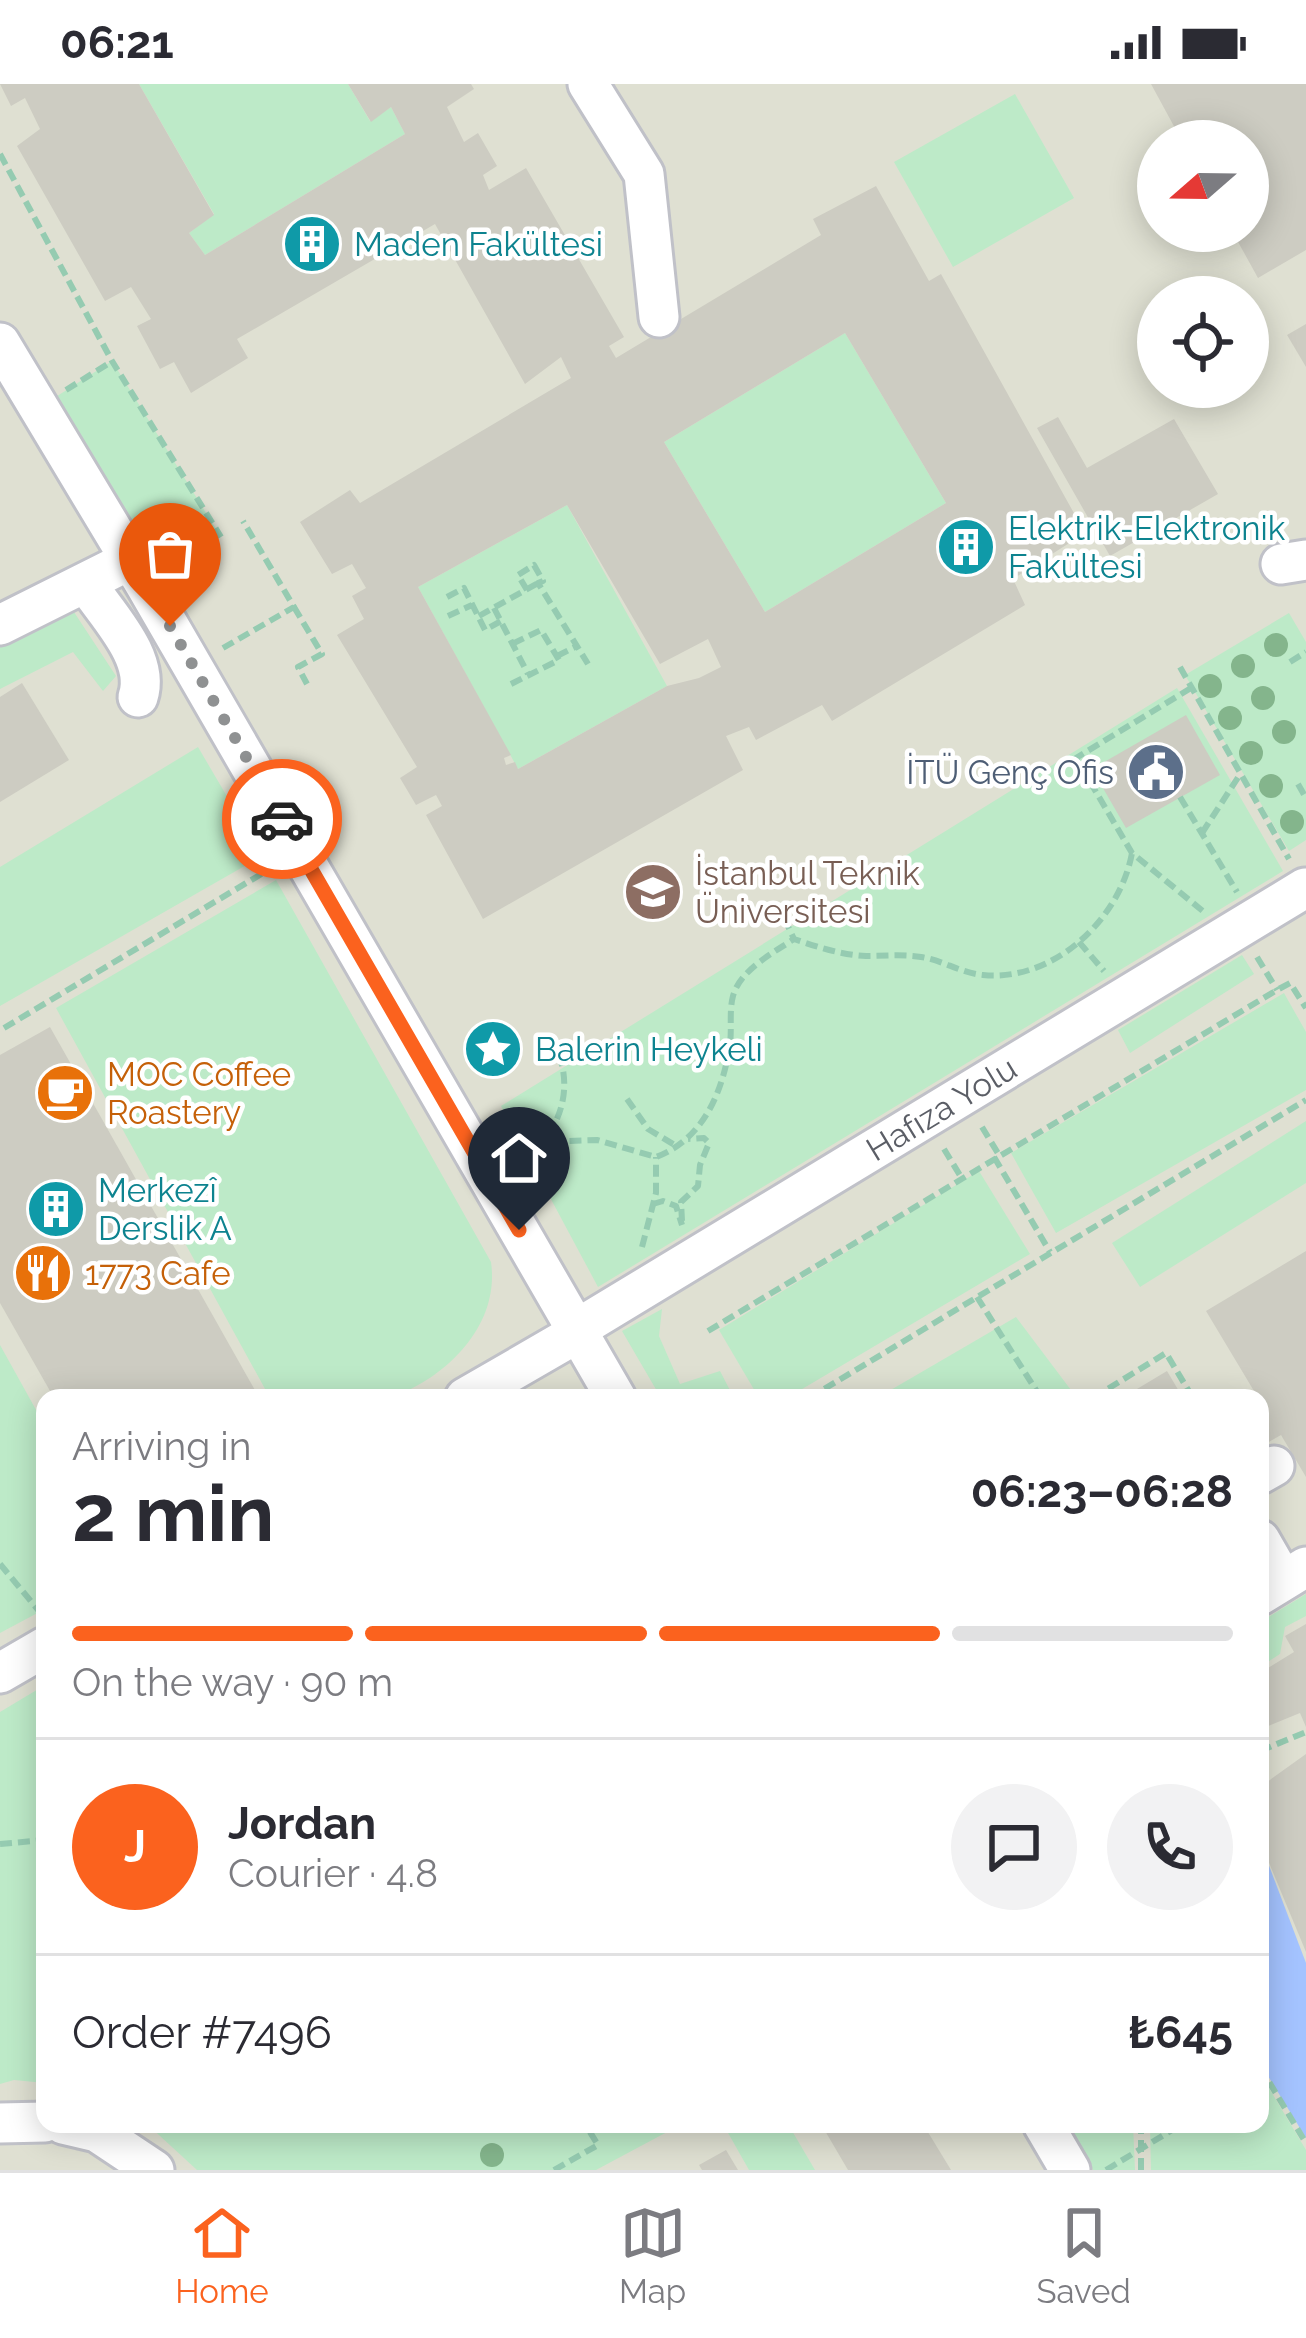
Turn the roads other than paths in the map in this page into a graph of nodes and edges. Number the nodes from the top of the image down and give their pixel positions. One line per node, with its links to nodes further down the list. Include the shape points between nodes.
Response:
1 (588, 84): 2 (street, via 644,174)
2 (659, 317)
3 (0, 343): 4 (street)
4 (130, 560): 5 (street); 9 (street)
5 (86, 583): 6 (street); 7 (street, via 135,655 144,681)
6 (0, 625)
7 (138, 697)
8 (1305, 888): 9 (street, Hafıza Yolu)
9 (578, 1331): 10 (street, Hafıza Yolu); 11 (street)
10 (480, 1389)
11 (611, 1389)
12 (36, 1652): 13 (street)
13 (0, 1673)
14 (36, 2122): 15 (street)
15 (0, 2123)
16 (99, 2133): 18 (street)
17 (1047, 2133): 19 (street)
18 (154, 2170)
19 (1070, 2170)

